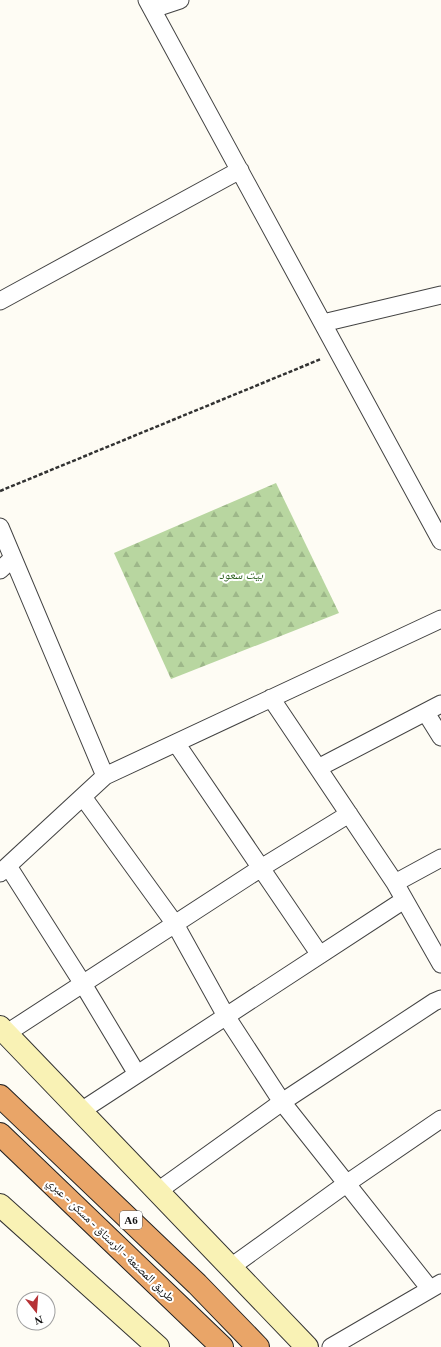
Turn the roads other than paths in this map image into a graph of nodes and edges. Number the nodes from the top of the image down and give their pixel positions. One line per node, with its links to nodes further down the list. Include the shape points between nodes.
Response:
1 (180, 0): 2 (street)
2 (150, 4): 3 (street)
3 (240, 170): 5 (street); 6 (street)
4 (441, 295): 6 (street)
5 (0, 301)
6 (323, 323): 8 (street)
7 (0, 527): 9 (street)
8 (441, 541)
9 (13, 558): 10 (street); 18 (street)
10 (0, 570)
11 (441, 619): 12 (street)
12 (271, 698): 16 (street); 17 (street)
13 (441, 704): 14 (street)
14 (426, 713): 15 (street); 17 (street)
15 (441, 737)
16 (176, 743): 18 (street); 22 (street)
17 (318, 768): 20 (street)
18 (105, 776): 19 (street)
19 (82, 796): 23 (street); 26 (street)
20 (349, 814): 22 (street); 24 (street)
21 (441, 858): 24 (street)
22 (261, 868): 26 (street); 27 (street)
23 (4, 870): 29 (street)
24 (395, 883): 25 (street)
25 (404, 900): 27 (street); 28 (street)
26 (175, 924): 29 (street); 31 (street)
27 (320, 955): 31 (street)
28 (441, 964)
29 (83, 984): 32 (street); 33 (street)
30 (439, 1004): 35 (street)
31 (226, 1016): 33 (street); 35 (street)
32 (3, 1030): 36 (street)
33 (137, 1074): 36 (street)
34 (0, 1096): 46 (highway, A6, via 197,1284)
35 (282, 1102): 39 (street); 40 (street)
36 (81, 1111): 40 (street)
37 (441, 1119): 39 (street)
38 (0, 1134): 45 (highway, طريق المصنعة - الرستاق - مسكن - عبري / A6)
39 (346, 1184): 42 (street); 43 (street)
40 (158, 1191): 42 (street)
41 (0, 1205): 44 (street)
42 (231, 1267): 47 (street)
43 (436, 1286): 48 (street)
44 (158, 1347)
45 (222, 1347)
46 (258, 1347)
47 (307, 1347)
48 (331, 1347)

